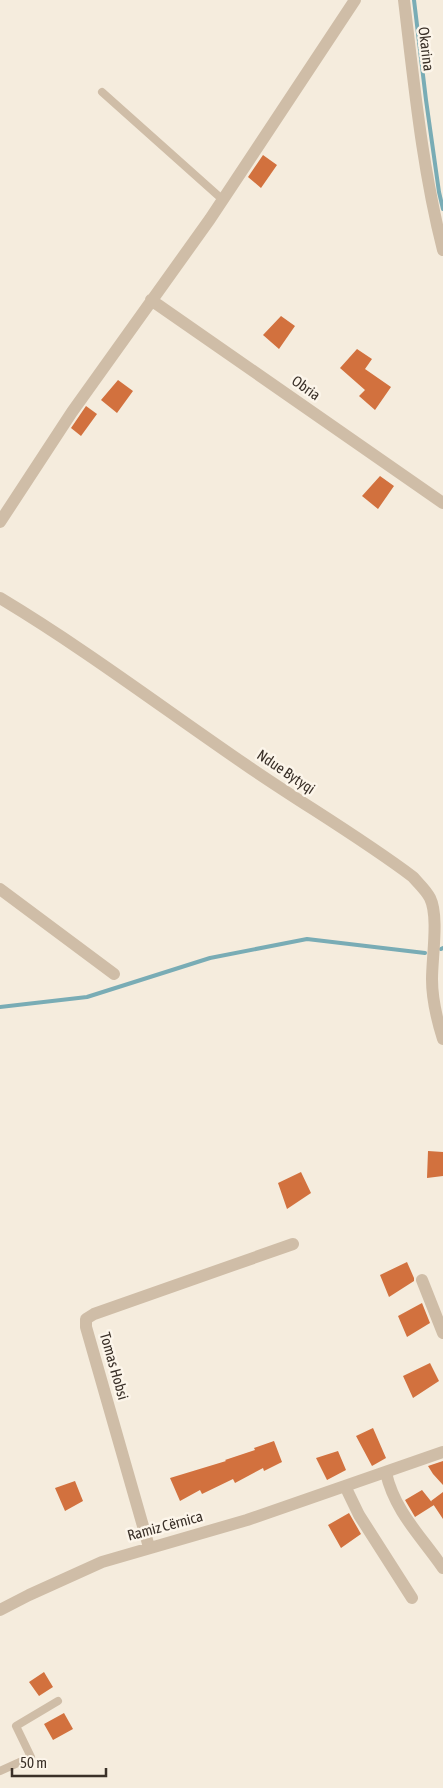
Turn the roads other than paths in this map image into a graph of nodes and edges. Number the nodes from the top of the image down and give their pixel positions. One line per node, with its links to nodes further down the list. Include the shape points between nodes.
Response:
1 (355, 0): 4 (street)
2 (404, 0): 5 (street, Okarina, via 424,152)
3 (102, 92): 4 (lane)
4 (223, 200): 6 (street)
5 (443, 250)
6 (151, 300): 7 (street, Obria); 8 (street)
7 (443, 502)
8 (0, 522)
9 (0, 598): 11 (street, Ndue Bytyqi, via 55,632 290,796 405,871 431,899)
10 (0, 889): 12 (street)
11 (438, 927): 13 (street, Ndue Bytyqi, via 432,980)
12 (114, 974)
13 (443, 1039)
14 (294, 1244): 20 (street, Tomas Hobsi, via 86,1319)
15 (422, 1280): 16 (street)
16 (443, 1332)
17 (443, 1452): 18 (street, Ramiz Cërnica)
18 (386, 1473): 19 (street, Ramiz Cërnica); 21 (street, via 404,1516)
19 (345, 1486): 20 (street, Ramiz Cërnica, via 199,1535); 22 (street, via 359,1515)
20 (149, 1548): 23 (street, Ramiz Cërnica, via 102,1562)
21 (443, 1568)
22 (412, 1598)
23 (0, 1610)
24 (58, 1701): 25 (lane, via 16,1726 31,1757)
25 (0, 1771)

